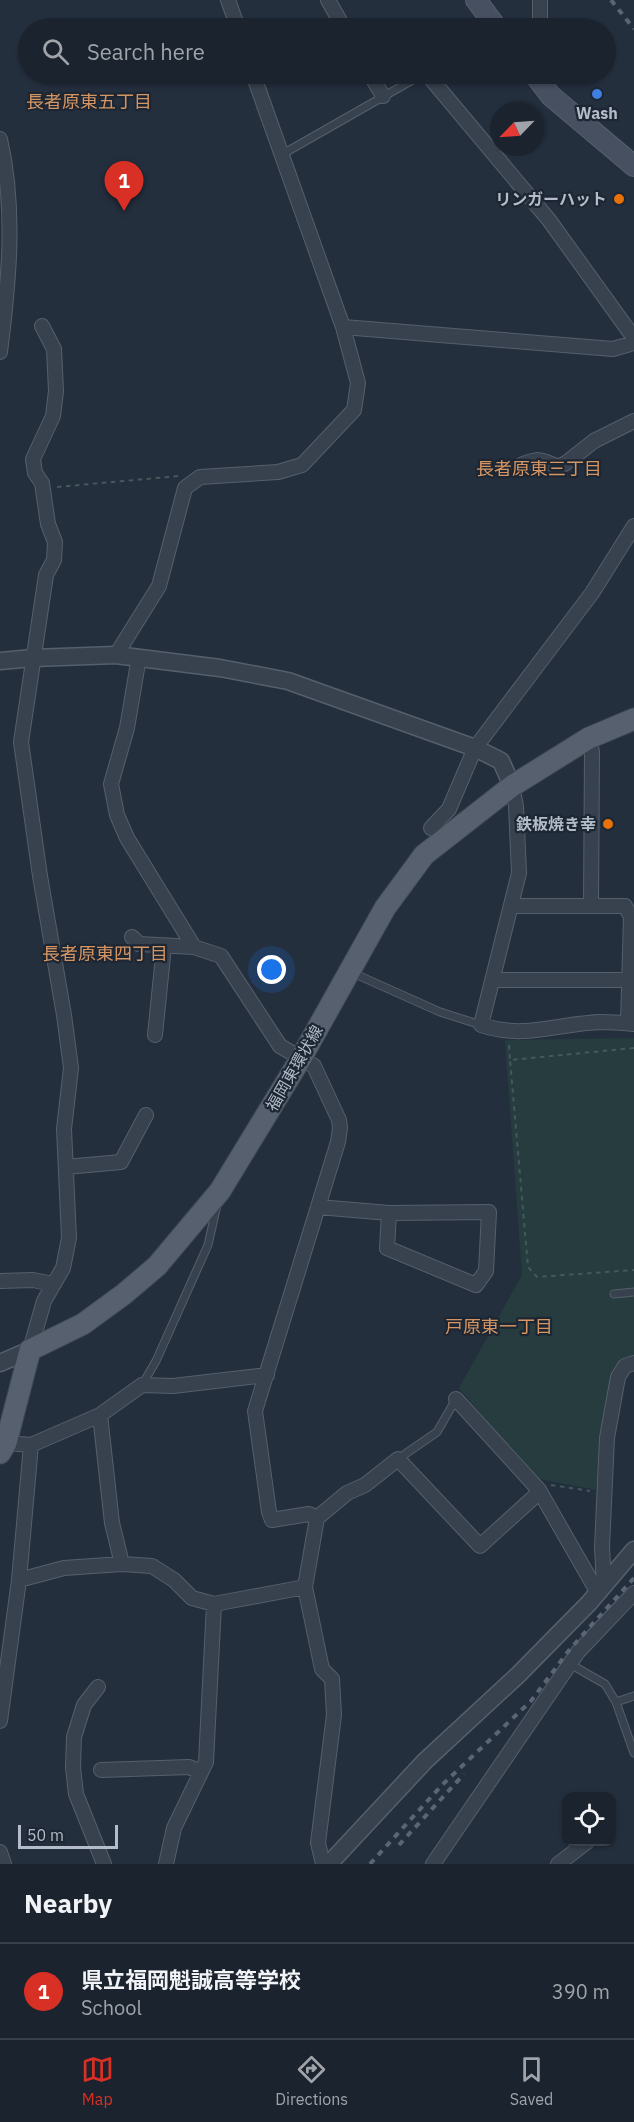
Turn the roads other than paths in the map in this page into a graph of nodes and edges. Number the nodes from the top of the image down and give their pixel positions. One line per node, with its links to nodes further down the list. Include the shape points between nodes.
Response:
1 (228, 0): 5 (street)
2 (328, 0): 6 (street)
3 (476, 0): 7 (main road)
4 (540, 0): 8 (street)
5 (234, 18)
6 (338, 18)
7 (490, 18)
8 (540, 18)
9 (256, 84): 16 (street)
10 (376, 84): 14 (street)
11 (406, 84): 14 (lane)
12 (433, 84): 20 (street, via 549,220)
13 (542, 84): 17 (main road)
14 (383, 96): 16 (lane)
15 (0, 138): 21 (street, via 10,215 8,295)
16 (281, 155): 19 (street)
17 (634, 166)
18 (42, 326): 27 (street, via 54,349 56,391 53,416 33,459 55,542)
19 (343, 327): 20 (street, via 613,349); 25 (street, via 358,383 354,410 302,465 278,472 200,477 185,488 159,586)
20 (634, 341)
21 (0, 352)
22 (634, 421): 23 (street, via 594,441 558,467 542,459)
23 (519, 465)
24 (634, 526): 31 (street, via 592,593)
25 (116, 655): 26 (street); 27 (street)
26 (139, 657): 31 (street, via 288,681); 38 (street, via 127,728 111,784 126,838)
27 (33, 658): 28 (street); 47 (street, via 21,742 71,1068 64,1129)
28 (0, 661)
29 (634, 719): 30 (main road, 福岡東環状線)
30 (589, 738): 32 (main road, 福岡東環状線); 34 (street)
31 (475, 748): 32 (street, via 501,761); 33 (street, via 449,809)
32 (512, 786): 35 (street, via 519,873); 39 (main road, 福岡東環状線, via 424,855 385,908)
33 (431, 828)
34 (591, 905): 35 (street); 41 (street, via 625,906 631,917)
35 (511, 906): 40 (street)
36 (132, 937): 37 (street, via 139,944)
37 (164, 946): 38 (street); 44 (street)
38 (194, 947): 45 (street, via 221,956 280,1046)
39 (349, 970): 43 (lane, via 440,1012); 45 (main road, 福岡東環状線)
40 (492, 980): 41 (street); 43 (street)
41 (629, 980): 42 (street)
42 (631, 1024): 43 (street, via 600,1022 544,1031 498,1030)
43 (482, 1025)
44 (155, 1035)
45 (301, 1058): 48 (main road, 福岡東環状線); 49 (street, via 314,1066 340,1128)
46 (146, 1114): 47 (street, via 121,1162)
47 (66, 1167): 52 (street, via 69,1238 63,1268)
48 (220, 1191): 55 (main road, 福岡東環状線, via 157,1266 124,1294 82,1324); 59 (lane, via 208,1245)
49 (318, 1207): 50 (street); 58 (street)
50 (389, 1213): 50 (street, via 489,1212 486,1271 476,1285 387,1248)
51 (0, 1281): 52 (street)
52 (54, 1284): 55 (street, via 44,1301)
53 (634, 1292): 54 (lane)
54 (614, 1294)
55 (30, 1350): 56 (street); 63 (main road)
56 (2, 1362)
57 (634, 1363): 71 (street, via 625,1366 618,1377 607,1438)
58 (267, 1375): 59 (street, via 173,1386); 66 (street, via 255,1411 269,1512 272,1520 309,1514)
59 (142, 1385): 61 (street)
60 (456, 1399): 64 (lane, via 436,1432); 65 (street)
61 (100, 1415): 62 (street); 68 (street, via 112,1523)
62 (31, 1445): 63 (street); 69 (street)
63 (3, 1448)
64 (398, 1459): 65 (street, via 480,1546); 66 (street)
65 (539, 1491): 71 (street)
66 (317, 1518): 70 (street)
67 (634, 1550): 71 (street)
68 (122, 1563): 69 (street, via 64,1568); 73 (street, via 152,1566 192,1598)
69 (20, 1580): 78 (street)
70 (305, 1587): 73 (street); 88 (street, via 322,1668 332,1679 334,1706 318,1843)
71 (601, 1589): 89 (street, via 518,1675 425,1761)
72 (634, 1593): 74 (street)
73 (214, 1604): 82 (street, via 207,1750)
74 (570, 1664): 77 (lane, via 605,1684); 90 (street)
75 (98, 1687): 86 (street, via 84,1705 74,1737 73,1767 76,1794)
76 (634, 1696): 77 (lane)
77 (616, 1701): 79 (lane)
78 (0, 1721)
79 (631, 1737): 80 (lane)
80 (634, 1753)
81 (101, 1770): 82 (street, via 189,1767)
82 (201, 1772): 87 (street, via 174,1828)
83 (582, 1846): 91 (street)
84 (0, 1852): 85 (street)
85 (4, 1864)
86 (104, 1864)
87 (166, 1864)
88 (323, 1864)
89 (329, 1864)
90 (433, 1864)
91 (558, 1864)

